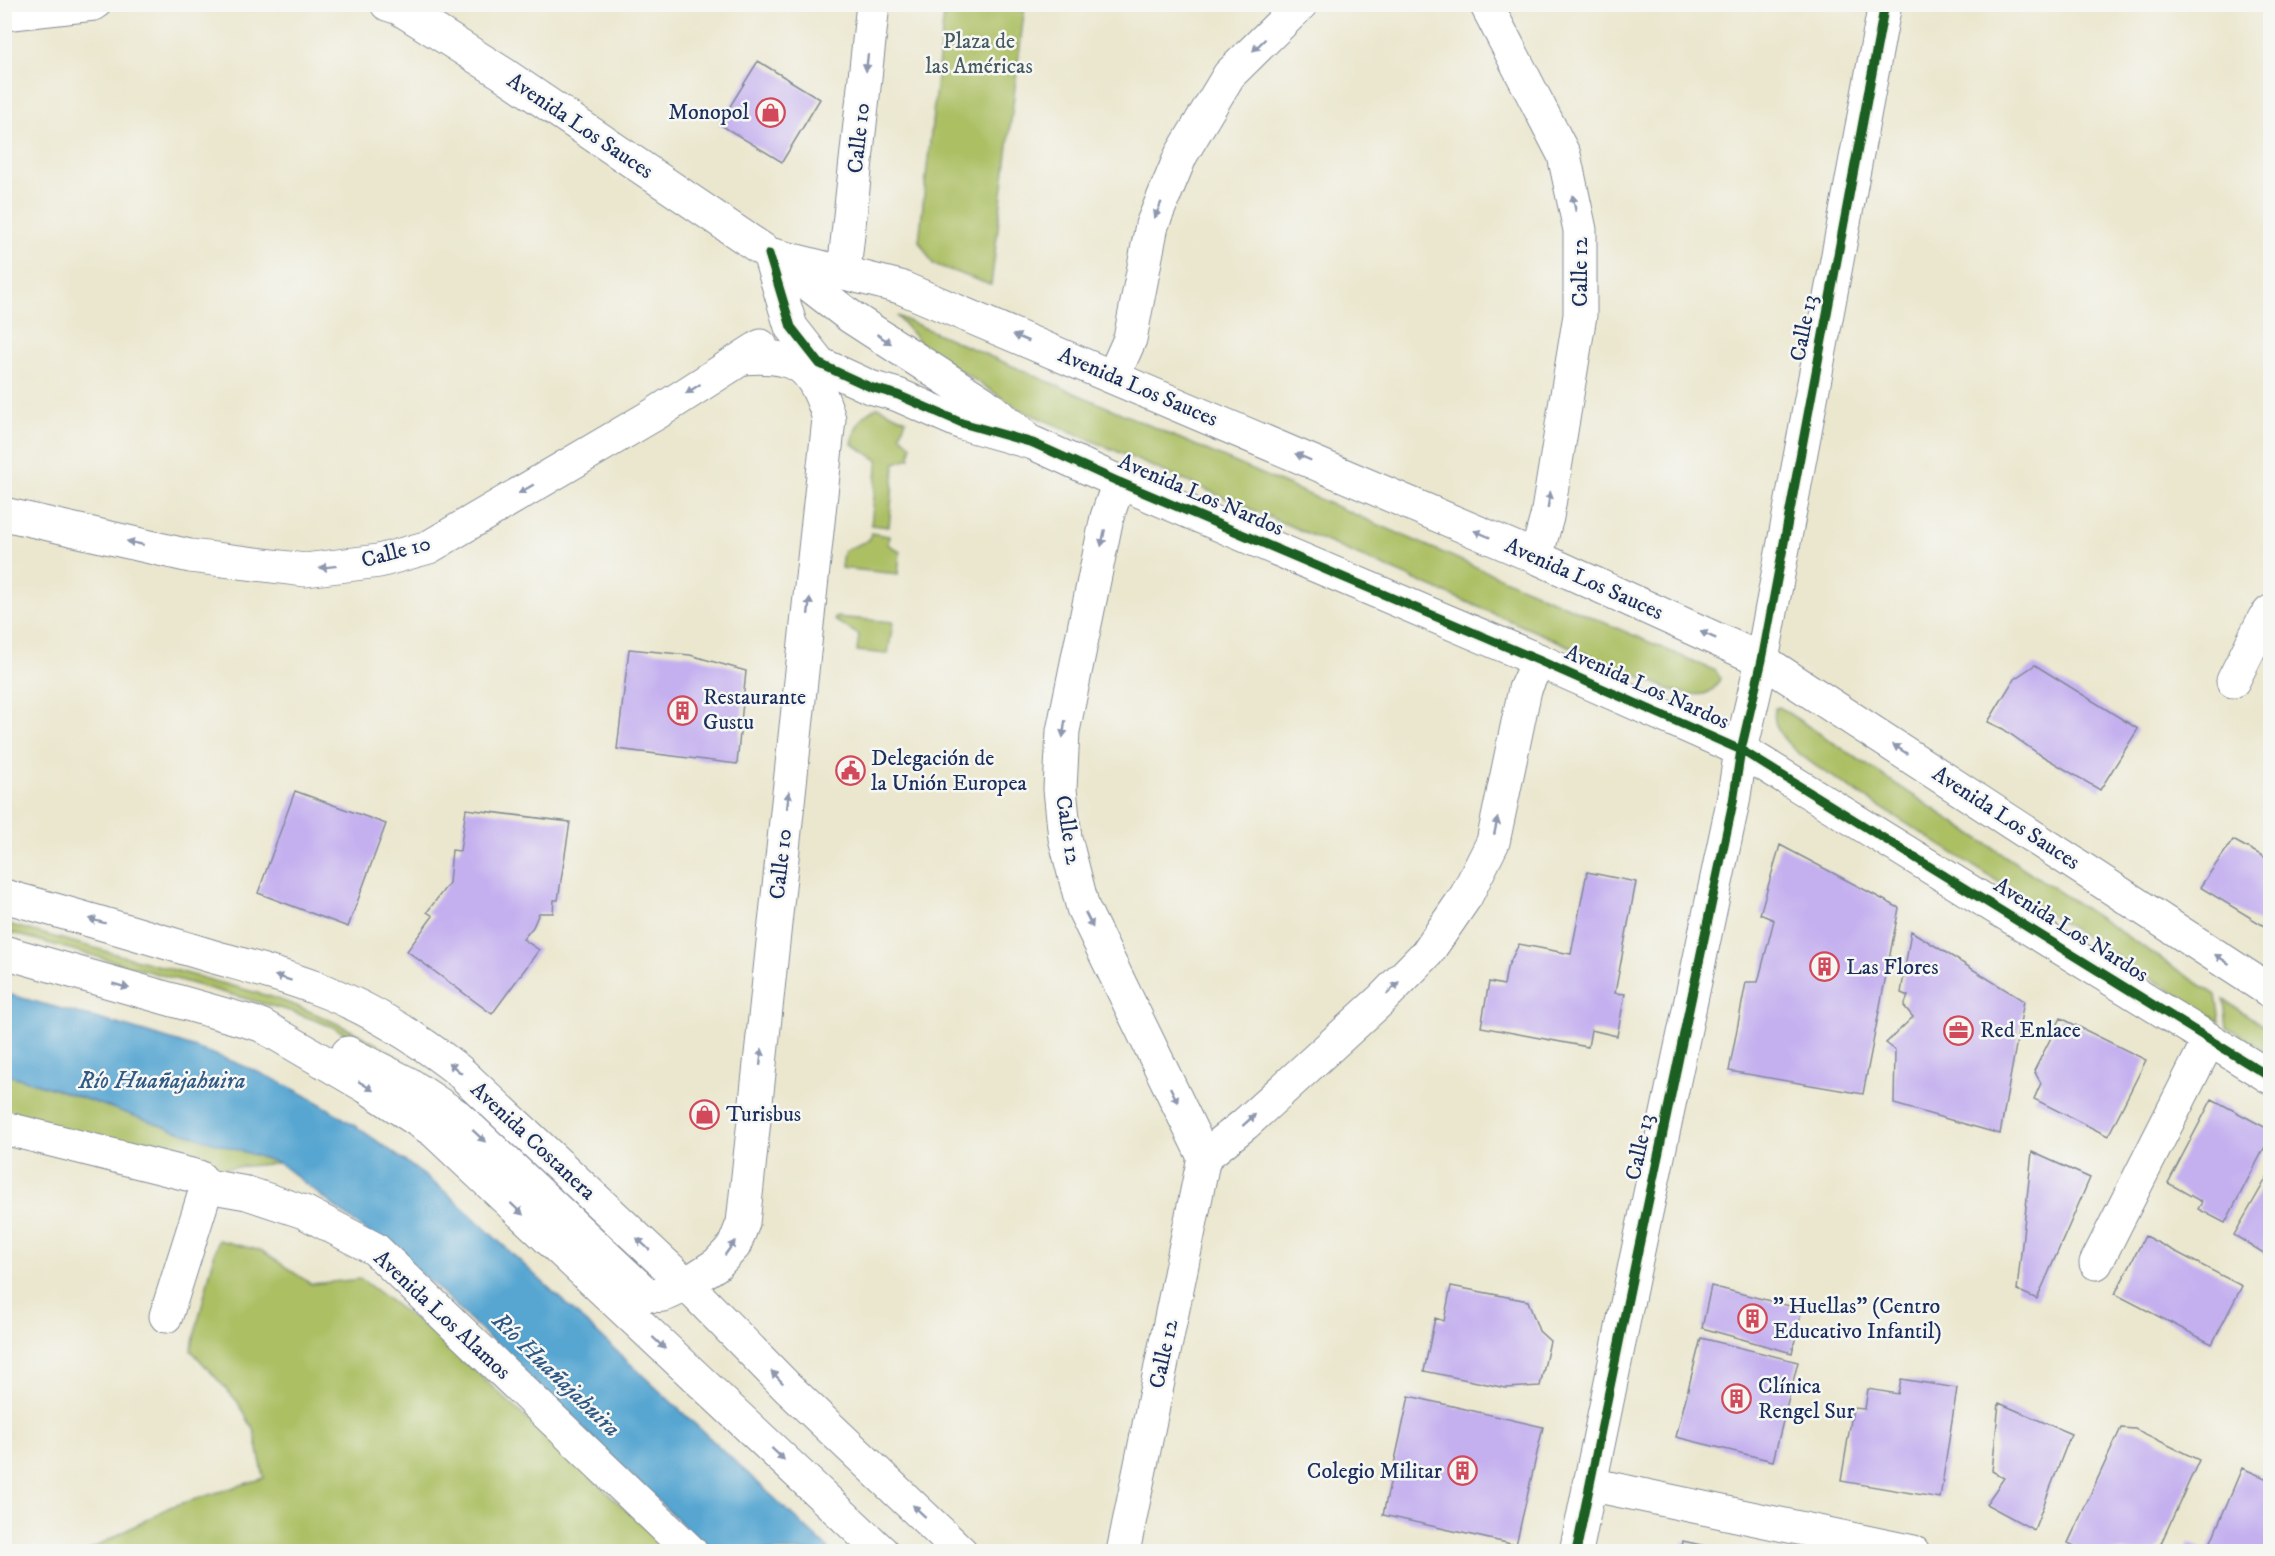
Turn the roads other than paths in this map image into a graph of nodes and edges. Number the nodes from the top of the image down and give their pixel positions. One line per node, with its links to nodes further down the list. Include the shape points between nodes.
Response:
1 (94, 4): 7 (street)
2 (387, 4): 8 (street, Avenida Los Sauces, via 502,73)
3 (873, 4): 9 (street, Calle 10, one-way to 9)
4 (1301, 4): 14 (street, one-way to 14, via 1229,75 1181,155 1152,225 1130,339)
5 (1486, 4): 20 (street, Calle 12, one-way to 5, via 1547,517 1580,315 1580,230 1564,155)
6 (1885, 4): 23 (street, Calle 13)
7 (4, 14)
8 (769, 254): 9 (street, Avenida Los Sauces); 10 (street, Avenida Los Sauces); 12 (street)
9 (844, 271): 10 (street, Calle 10); 11 (street, Calle 10); 14 (street, Avenida Los Sauces, one-way to 9, via 900,287)
10 (821, 295): 11 (street, Avenida Los Sauces); 12 (street, Calle 10)
11 (850, 317): 17 (street, Avenida Los Sauces, one-way to 17, via 982,402)
12 (790, 327): 13 (street, Calle 10); 15 (street, via 820,364)
13 (742, 358): 16 (street, via 789,359 810,373 822,393); 19 (street, Calle 10, one-way to 19, via 429,547 379,561 305,570 201,557)
14 (1113, 377): 20 (street, Avenida Los Sauces, one-way to 14)
15 (870, 387): 16 (street); 17 (street, via 962,423)
16 (829, 419): 36 (street, Calle 10, one-way to 16, via 717,1264 734,1246 743,1223)
17 (1033, 443): 18 (street, Avenida Los Nardos)
18 (1119, 482): 22 (street, Avenida Los Nardos); 33 (street, Calle 12, one-way to 33, via 1107,517 1063,731 1060,789 1065,838 1083,908)
19 (4, 514)
20 (1536, 557): 23 (street, Avenida Los Sauces, one-way to 20)
21 (2271, 612): 24 (street)
22 (1538, 660): 25 (street, Avenida Los Nardos); 33 (street, one-way to 22, via 1245,1125 1381,1000 1427,953 1466,896 1493,842 1525,689)
23 (1762, 660): 25 (street, Calle 13); 28 (street, Avenida Los Sauces, one-way to 23)
24 (2233, 681)
25 (1741, 750): 30 (street, Avenida Los Nardos); 38 (street, Calle 13)
26 (4, 896): 36 (street, Avenida Costanera, one-way to 26, via 458,1070 399,1028 315,987)
27 (4, 952): 29 (street, one-way to 29)
28 (2271, 991)
29 (261, 1025): 36 (street, Calle 10, one-way to 36, via 307,1035 358,1057 458,1116 644,1292 664,1296); 40 (street, one-way to 40, via 434,1131)
30 (2209, 1040): 31 (street, Avenida Los Nardos); 35 (street)
31 (2271, 1077)
32 (4, 1128): 34 (street, Avenida Los Alamos, via 199,1177)
33 (1204, 1157): 42 (street, Calle 12)
34 (207, 1186): 37 (street); 39 (street, Avenida Los Alamos, via 247,1193 304,1212 375,1249)
35 (2096, 1263)
36 (686, 1284): 41 (street, Avenida Costanera, one-way to 36, via 787,1387)
37 (166, 1316)
38 (1589, 1484): 43 (street, Calle 13); 44 (street)
39 (691, 1551)
40 (882, 1551)
41 (961, 1551)
42 (1123, 1551)
43 (1576, 1551)
44 (1913, 1551)

